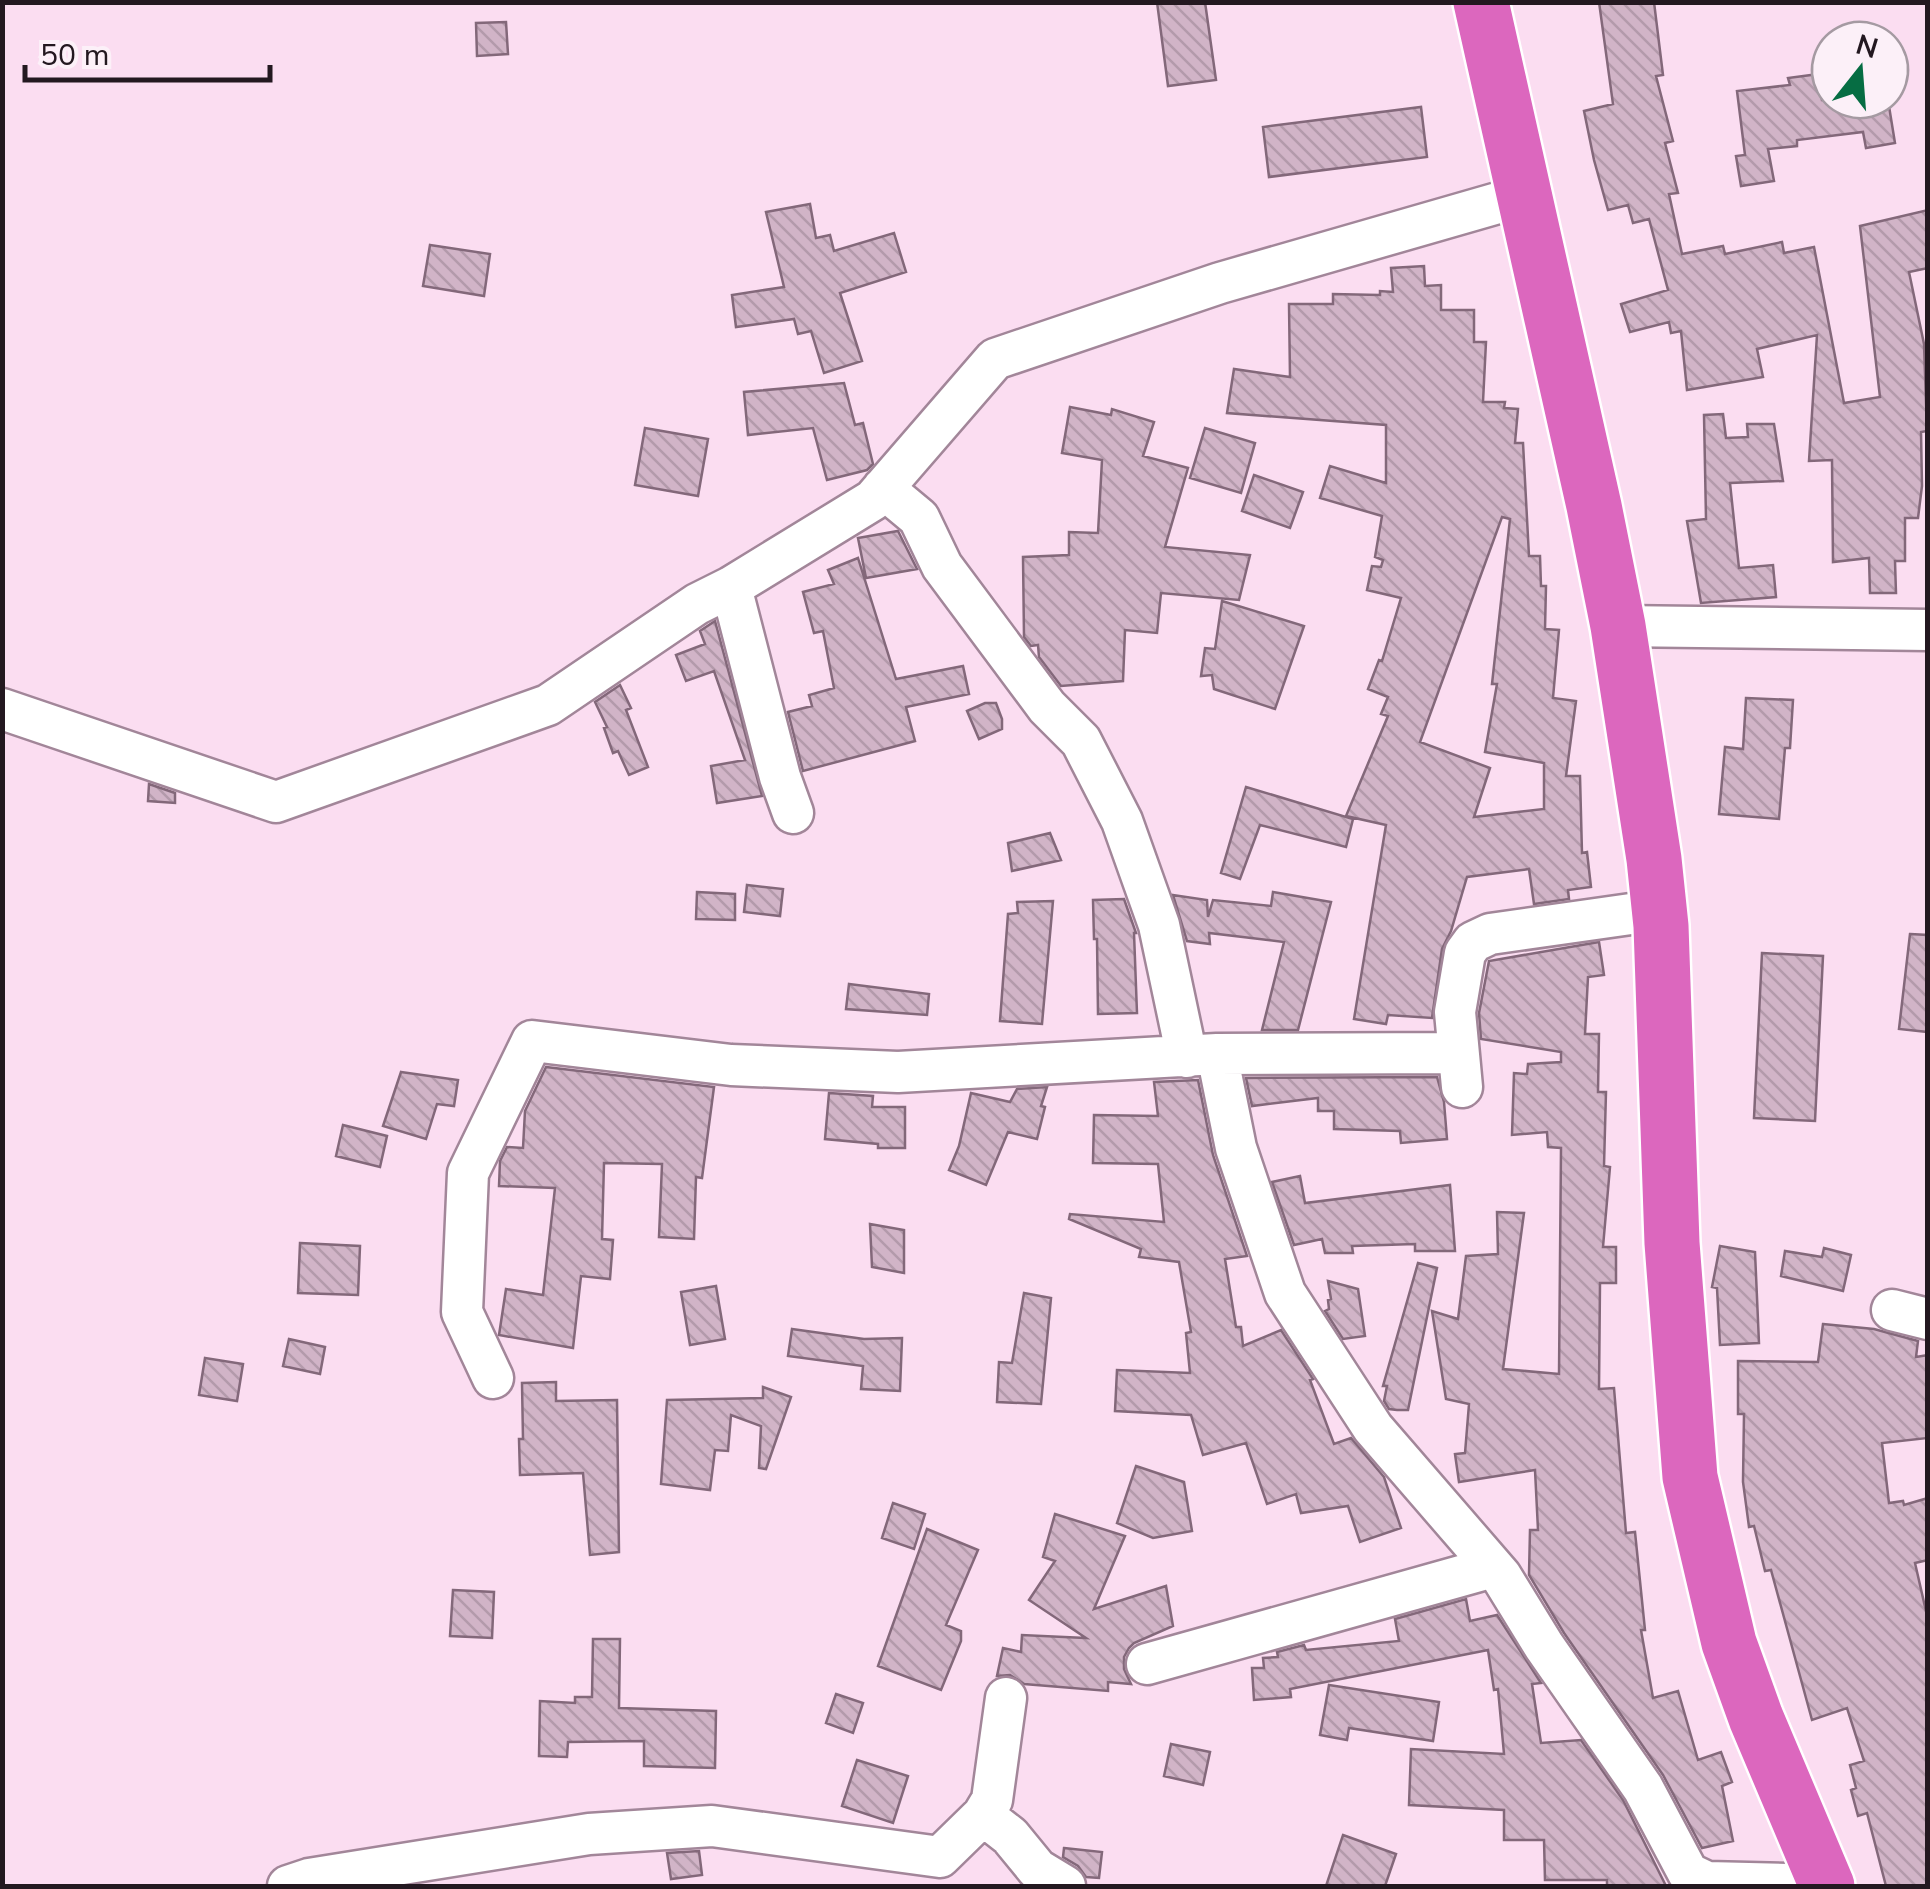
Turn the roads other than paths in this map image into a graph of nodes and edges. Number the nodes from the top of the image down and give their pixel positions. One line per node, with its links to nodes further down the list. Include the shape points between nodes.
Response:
1 (1483, 3): 2 (highway)
2 (1522, 196): 3 (street, via 1220,283 994,358); 5 (highway)
3 (883, 488): 4 (street); 10 (street, via 919,518 942,566 1047,707 1081,741 1122,821)
4 (731, 587): 7 (street, via 548,705 276,802); 8 (street)
5 (1618, 626): 6 (street); 9 (highway)
6 (1928, 630)
7 (2, 709)
8 (794, 813)
9 (1659, 910): 10 (street, via 1490,934 1473,942 1464,953 1455,1012 1459,1070); 18 (highway, via 1672,1243 1690,1477 1729,1642)
10 (1202, 1056): 11 (street, via 898,1072 731,1065 532,1041 468,1173 462,1312); 12 (street, via 1285,1292 1372,1428)
11 (493, 1378)
12 (1493, 1567): 13 (street); 18 (street, via 1643,1788 1688,1873 1707,1882)
13 (1147, 1664)
14 (1006, 1698): 15 (street)
15 (984, 1816): 16 (street, via 940,1857 712,1826 589,1834); 17 (street, via 1036,1869)
16 (288, 1886)
17 (1065, 1886)
18 (1827, 1886)

